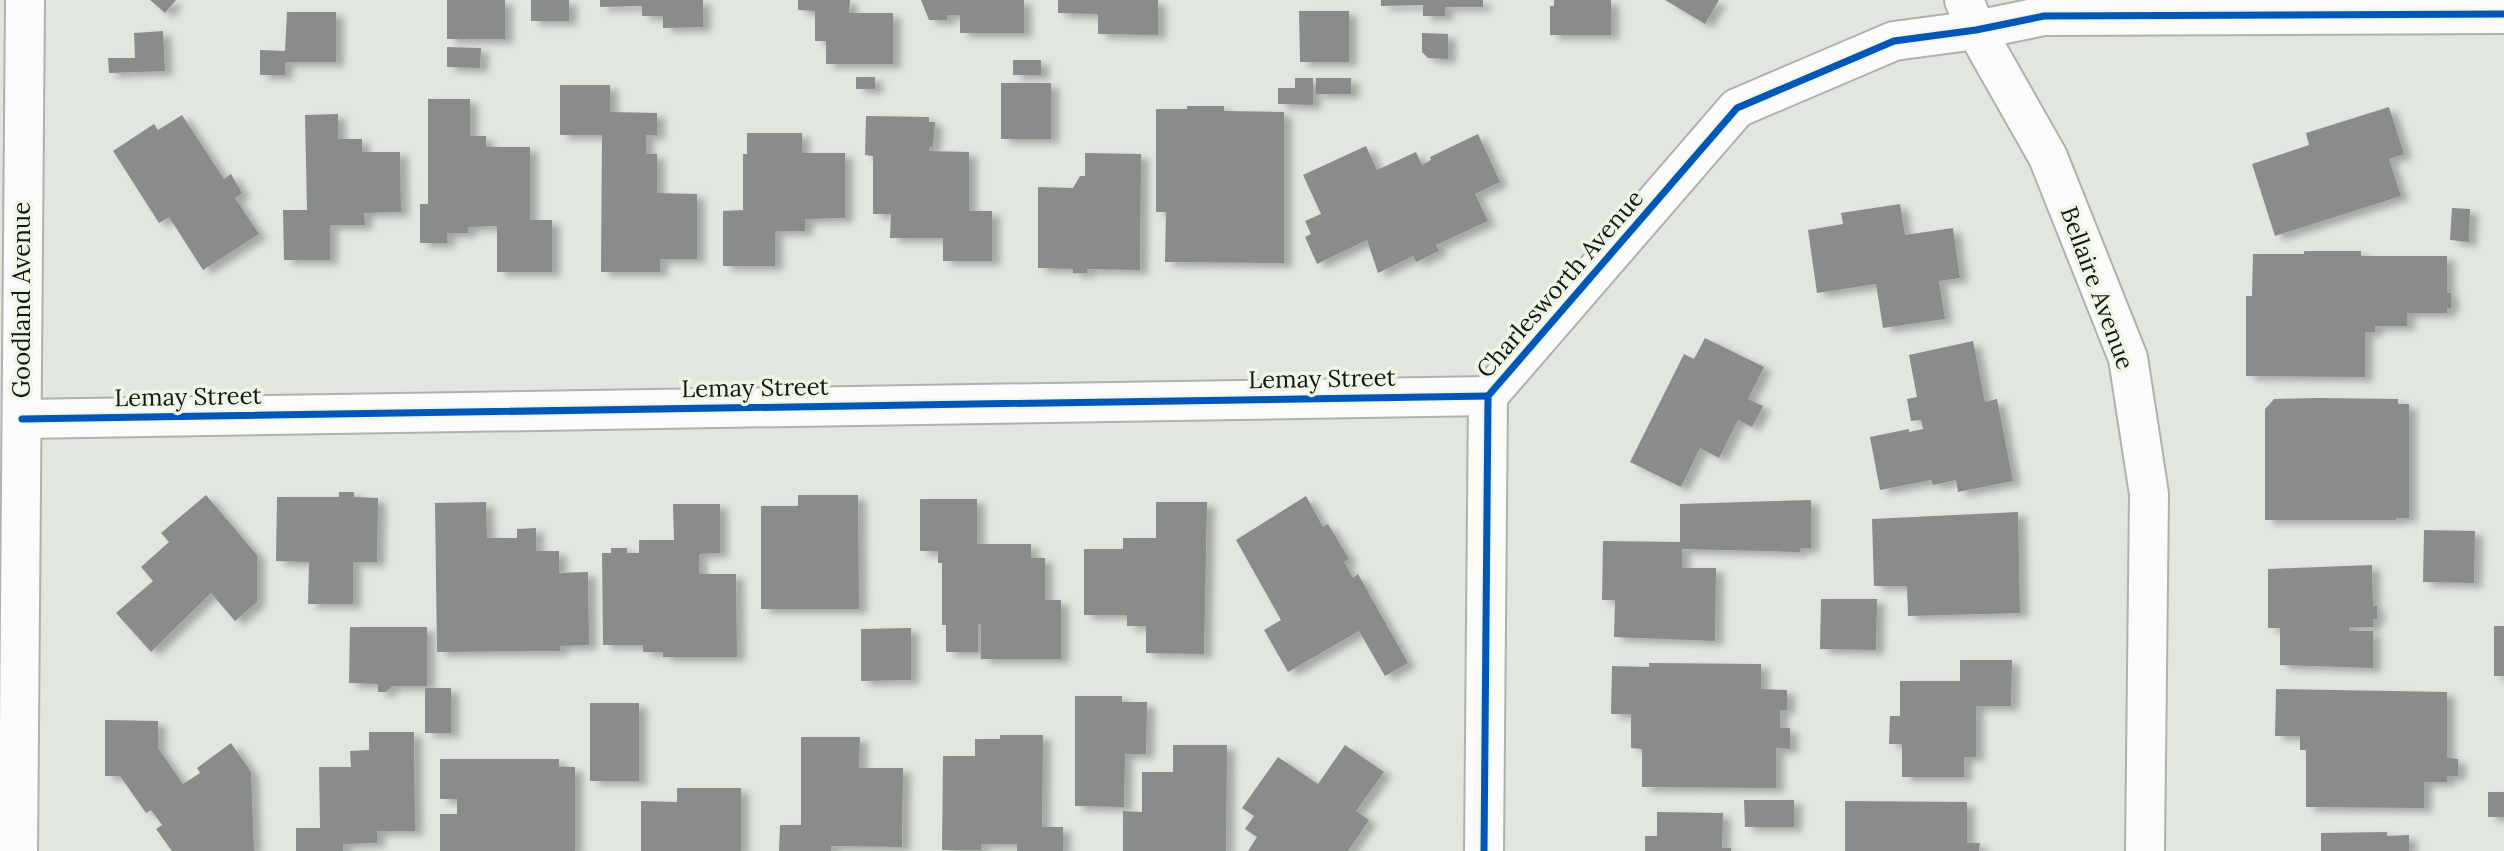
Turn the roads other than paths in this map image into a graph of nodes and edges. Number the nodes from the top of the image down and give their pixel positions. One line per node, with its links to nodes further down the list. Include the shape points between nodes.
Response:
1 (24, 0): 5 (street, Goodland Avenue)
2 (2504, 14): 3 (street, Charlesworth Avenue)
3 (1970, 15): 4 (street, Charlesworth Avenue, via 1894,41 1737,108); 8 (street, Bellaire Avenue, via 2048,158 2128,358 2149,494)
4 (1488, 396): 5 (street, Lemay Street); 7 (street, Charlesworth Avenue)
5 (22, 419): 6 (street, Goodland Avenue)
6 (18, 851)
7 (1484, 851)
8 (2145, 851)

